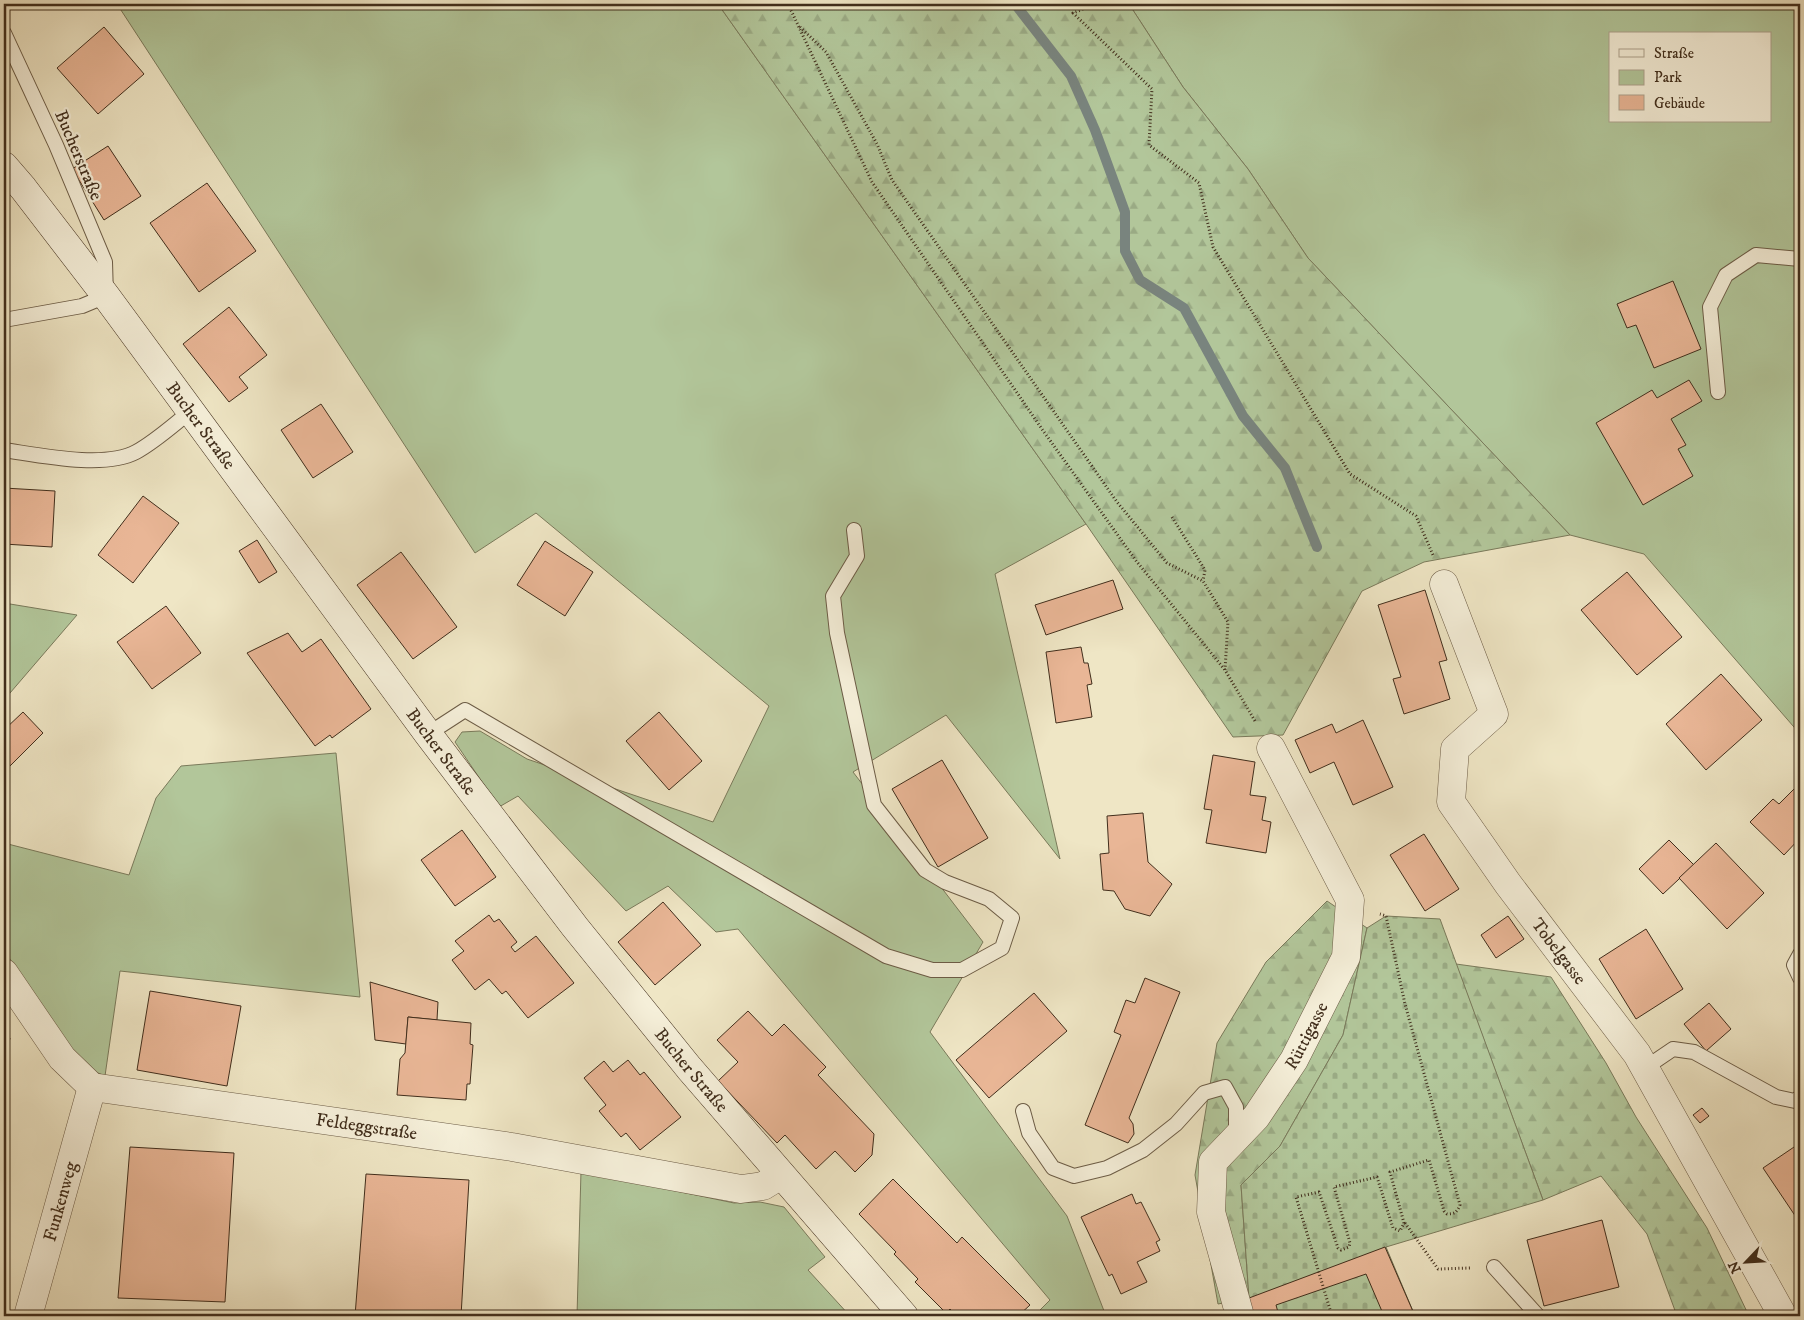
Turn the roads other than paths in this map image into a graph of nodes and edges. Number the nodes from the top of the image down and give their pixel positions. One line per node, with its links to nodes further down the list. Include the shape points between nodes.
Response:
1 (4, 34): 4 (lane, Bucherstraße, via 56,144 105,262)
2 (4, 166): 4 (street, Bucher Straße)
3 (1800, 259): 6 (lane, via 1756,255 1726,275 1710,307)
4 (106, 296): 5 (lane, via 82,306); 7 (street, Bucher Straße)
5 (4, 320)
6 (1718, 392)
7 (191, 411): 8 (lane, via 134,452 108,460); 11 (street, Bucher Straße)
8 (4, 450)
9 (854, 530): 11 (lane, via 857,556 833,596 837,633 874,805 925,870 989,900 1012,918 1002,948 962,970 932,970 886,956 465,710)
10 (1444, 584): 16 (street, Tobelgasse, via 1494,714 1454,749 1451,802)
11 (428, 734): 21 (street, Bucher Straße, via 575,927 688,1068)
12 (1271, 748): 20 (street, Rüttigasse, via 1350,900 1346,956 1294,1060 1256,1117)
13 (1800, 954): 15 (lane, via 1794,965)
14 (4, 973): 17 (street, via 62,1058)
15 (1800, 978)
16 (1645, 1068): 18 (lane, via 1673,1049 1694,1052 1776,1097 1795,1101); 27 (street, Tobelgasse)
17 (92, 1087): 21 (street, Feldeggstraße, via 512,1147 741,1190 763,1186); 23 (street, Funkenweg)
18 (1800, 1097)
19 (1023, 1112): 20 (lane, via 1029,1132 1053,1168 1074,1176 1107,1168 1142,1150 1176,1124 1204,1094 1225,1087 1236,1107)
20 (1236, 1138): 25 (street, Rüttigasse, via 1213,1162 1211,1212)
21 (781, 1175): 24 (street, Bucher Straße)
22 (1494, 1266): 26 (lane)
23 (28, 1316)
24 (904, 1316)
25 (1240, 1316)
26 (1538, 1316)
27 (1783, 1316)

